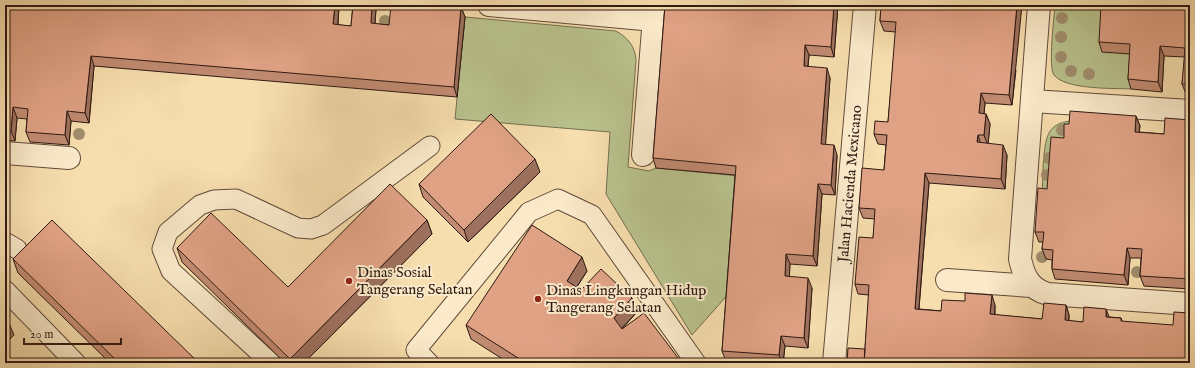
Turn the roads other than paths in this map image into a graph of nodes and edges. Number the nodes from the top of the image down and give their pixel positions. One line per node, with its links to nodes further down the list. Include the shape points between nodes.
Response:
1 (489, 5): 4 (street)
2 (866, 5): 19 (street, Jalan Hacienda Mexicano)
3 (1039, 5): 5 (street)
4 (654, 12): 9 (street)
5 (1032, 101): 6 (street); 12 (street, via 1020,259 1023,274)
6 (1190, 112)
7 (430, 146): 17 (lane, via 323,225 311,229 298,228 236,199 214,200 200,205 168,232 162,249 171,271)
8 (5, 153): 10 (street)
9 (643, 155)
10 (69, 158)
11 (947, 280): 12 (street)
12 (1031, 286): 14 (street, via 1048,294)
13 (5, 290): 16 (lane)
14 (1190, 304)
15 (417, 359): 18 (lane, via 529,212 558,199 592,214)
16 (76, 363)
17 (271, 363)
18 (696, 363)
19 (834, 363)

